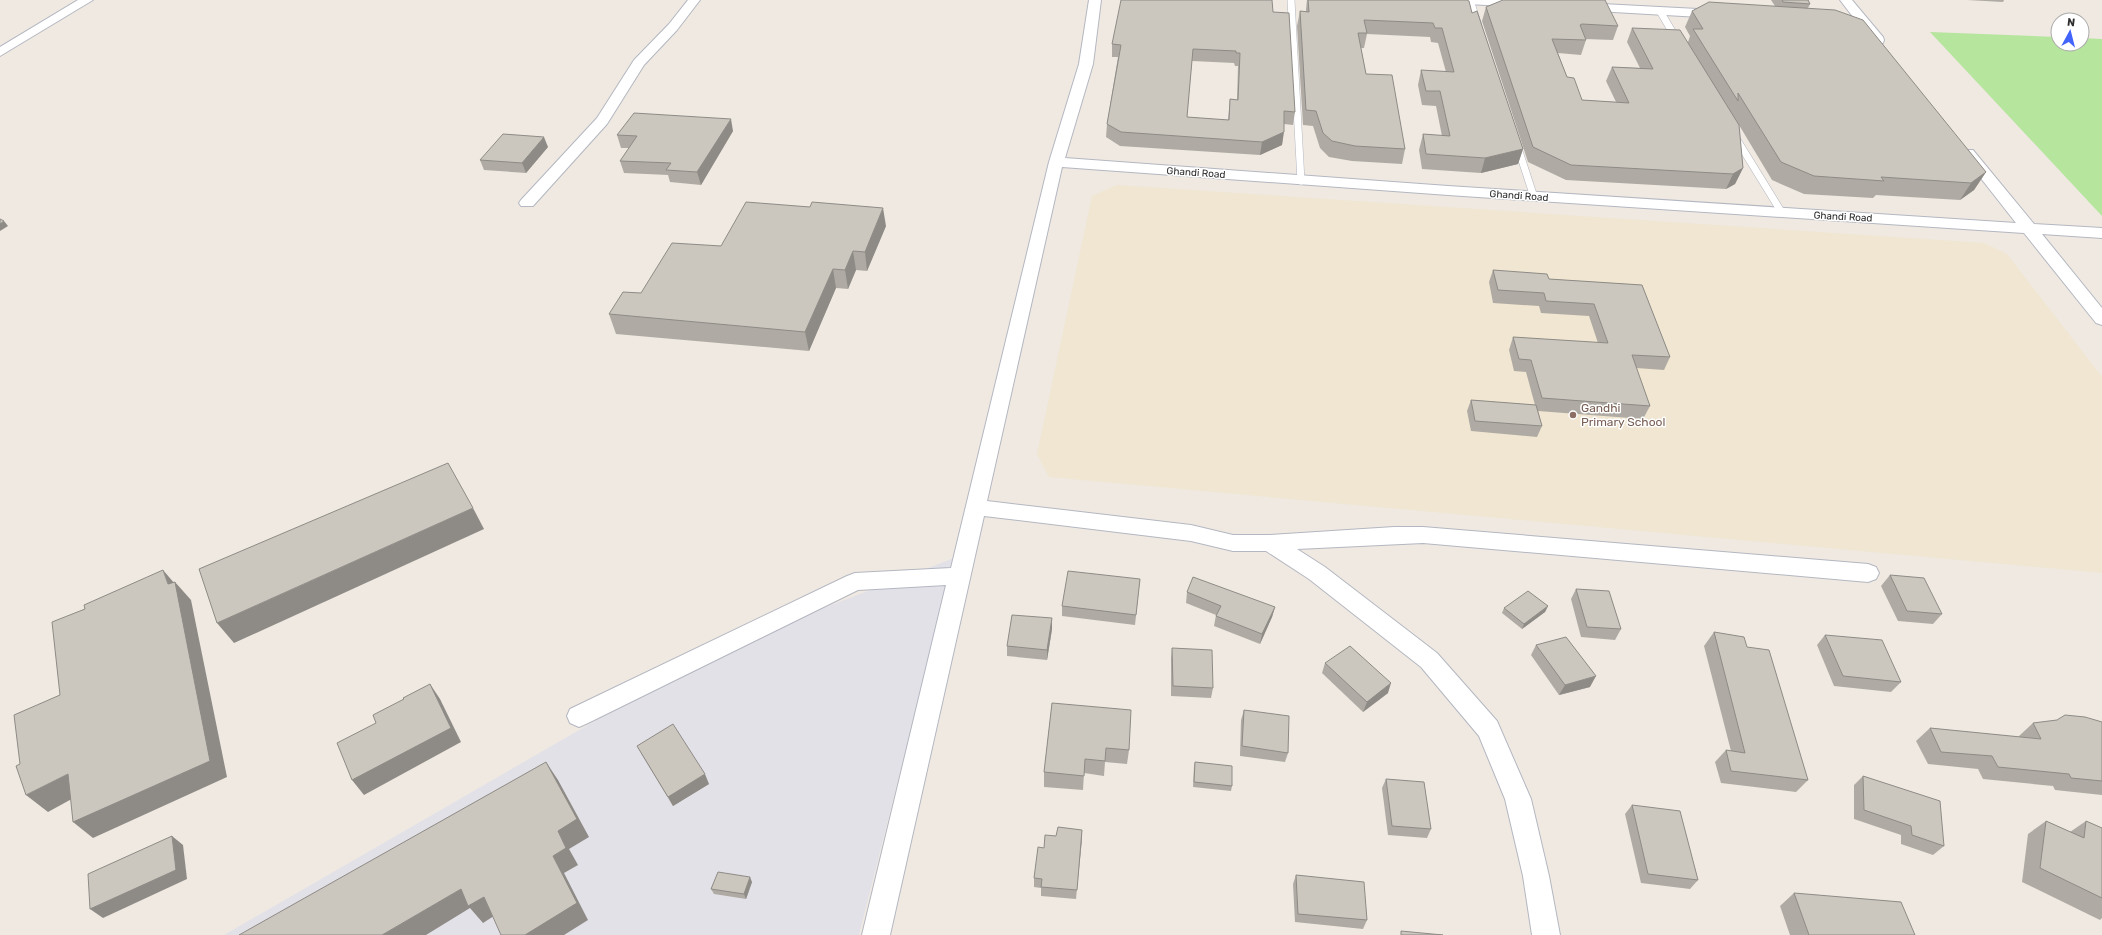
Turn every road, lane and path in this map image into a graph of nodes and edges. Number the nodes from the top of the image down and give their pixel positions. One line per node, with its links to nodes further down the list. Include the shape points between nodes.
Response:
1 (87, 0): 14 (street)
2 (694, 0): 21 (street, via 639,63 602,121)
3 (1095, 0): 18 (street, via 1086,64)
4 (1291, 0): 19 (lane)
5 (1469, 0): 6 (street); 11 (lane)
6 (1541, 4)
7 (1573, 6): 8 (street)
8 (1660, 11): 10 (street); 12 (lane)
9 (1849, 11): 13 (street)
10 (1728, 14)
11 (1480, 30)
12 (1680, 45)
13 (1887, 51)
14 (0, 52)
15 (1729, 126): 22 (lane)
16 (1514, 136): 20 (lane)
17 (1960, 143): 23 (street)
18 (1056, 162): 19 (street, Ghandi Road); 26 (street)
19 (1301, 181): 20 (street, Ghandi Road)
20 (1534, 197): 22 (street, Ghandi Road)
21 (527, 203)
22 (1782, 214): 23 (street, Ghandi Road)
23 (2028, 228): 24 (street, Ghandi Road); 25 (street)
24 (2102, 233)
25 (2102, 318)
26 (975, 507): 27 (street, via 1191,533 1233,543); 29 (street)
27 (1270, 543): 28 (street, via 1423,535); 32 (street, via 1317,574 1429,660 1488,729 1518,799 1536,876)
28 (1868, 573)
29 (959, 576): 30 (street, via 855,582); 31 (street)
30 (579, 716)
31 (876, 935)
32 (1546, 935)

